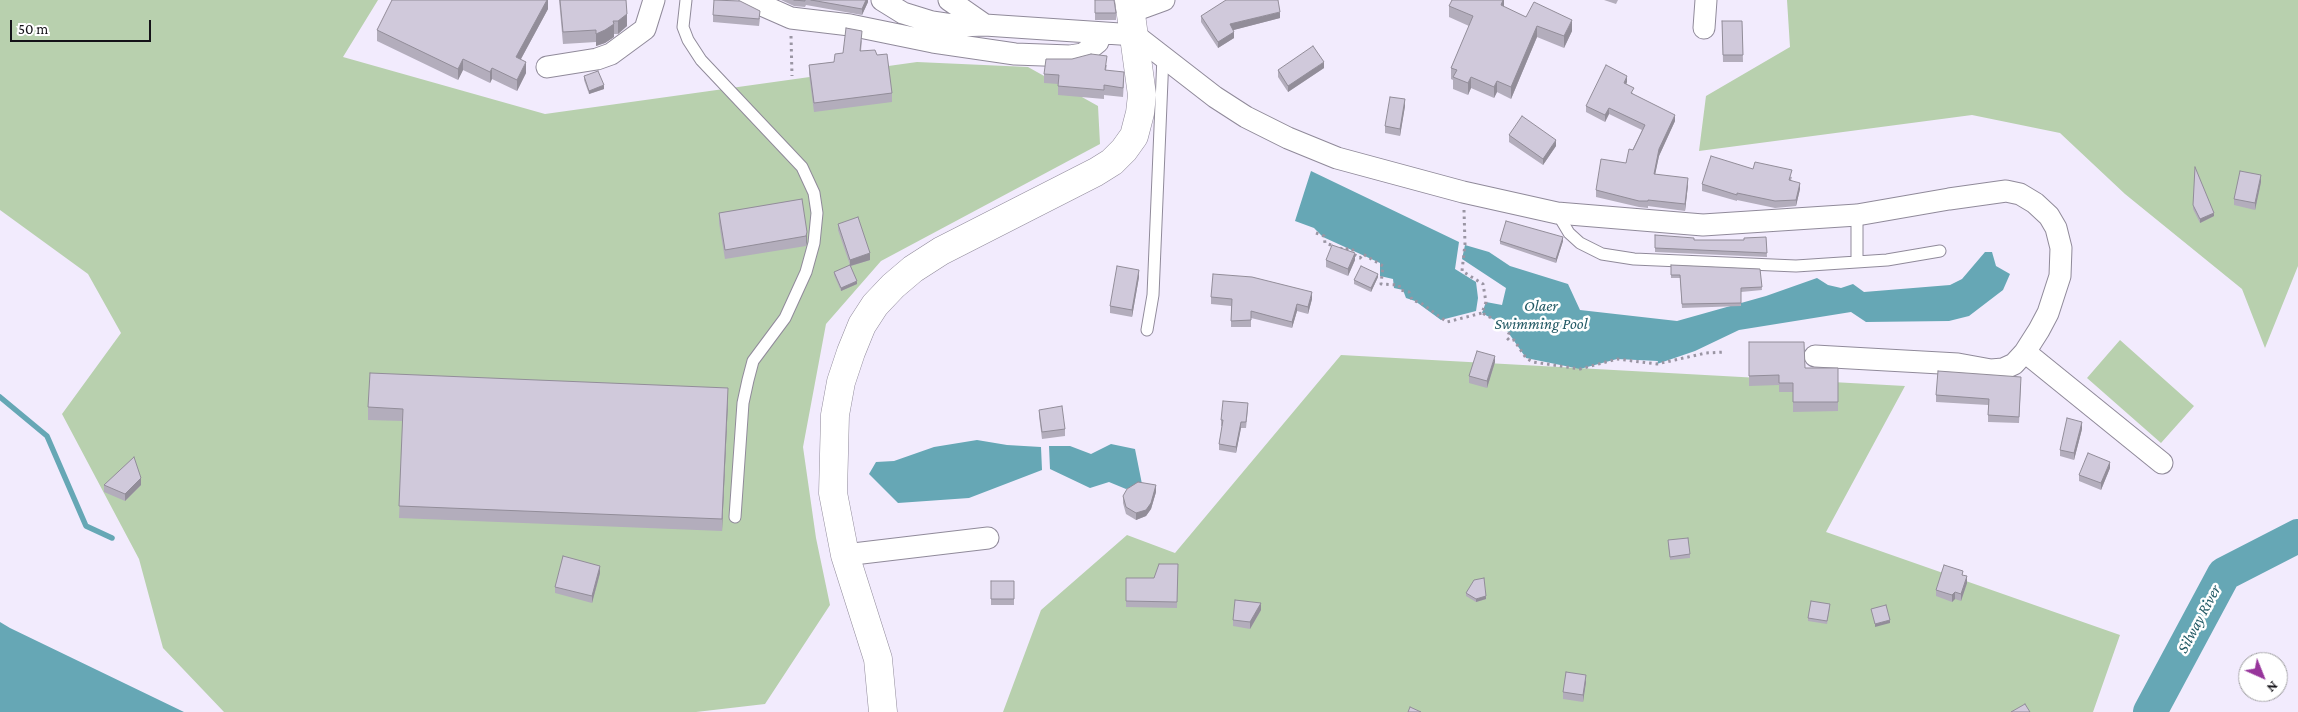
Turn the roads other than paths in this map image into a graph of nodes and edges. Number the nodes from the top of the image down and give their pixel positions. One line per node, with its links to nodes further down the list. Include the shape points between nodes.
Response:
1 (654, 0): 13 (street, via 644,29 611,54)
2 (686, 0): 22 (lane, via 683,27 688,40 701,60 802,167 814,193 817,213 814,243 806,272 785,318 758,354 750,371 743,403)
3 (750, 0): 11 (street, via 791,18 1015,54 1083,54 1098,42)
4 (882, 0): 9 (street, via 903,13 932,22 959,26)
5 (949, 0): 9 (street)
6 (1164, 0): 8 (street)
7 (1706, 0): 10 (street)
8 (1131, 16): 11 (street); 12 (street); 24 (main road, via 1142,95 1134,136 1124,150 1096,172 934,255 893,286 862,325 841,382 834,433 833,493)
9 (985, 24): 11 (street)
10 (1704, 28)
11 (1100, 34)
12 (1163, 56): 14 (street, via 1238,112 1288,138 1337,158); 18 (lane, via 1152,295)
13 (547, 67)
14 (1557, 213): 15 (street, via 1704,225); 17 (lane, via 1569,233 1602,254 1634,259 1796,266)
15 (1857, 215): 17 (lane); 19 (street, via 2006,191 2020,194 2035,203 2056,228 2060,276 2048,313)
16 (1940, 251): 17 (lane)
17 (1857, 262)
18 (1147, 330)
19 (2025, 352): 20 (street, via 2014,364 1991,370 1950,363); 21 (street)
20 (1815, 356)
21 (2162, 462)
22 (735, 517)
23 (988, 538): 24 (street)
24 (845, 555): 25 (main road, via 878,659)
25 (883, 712)

